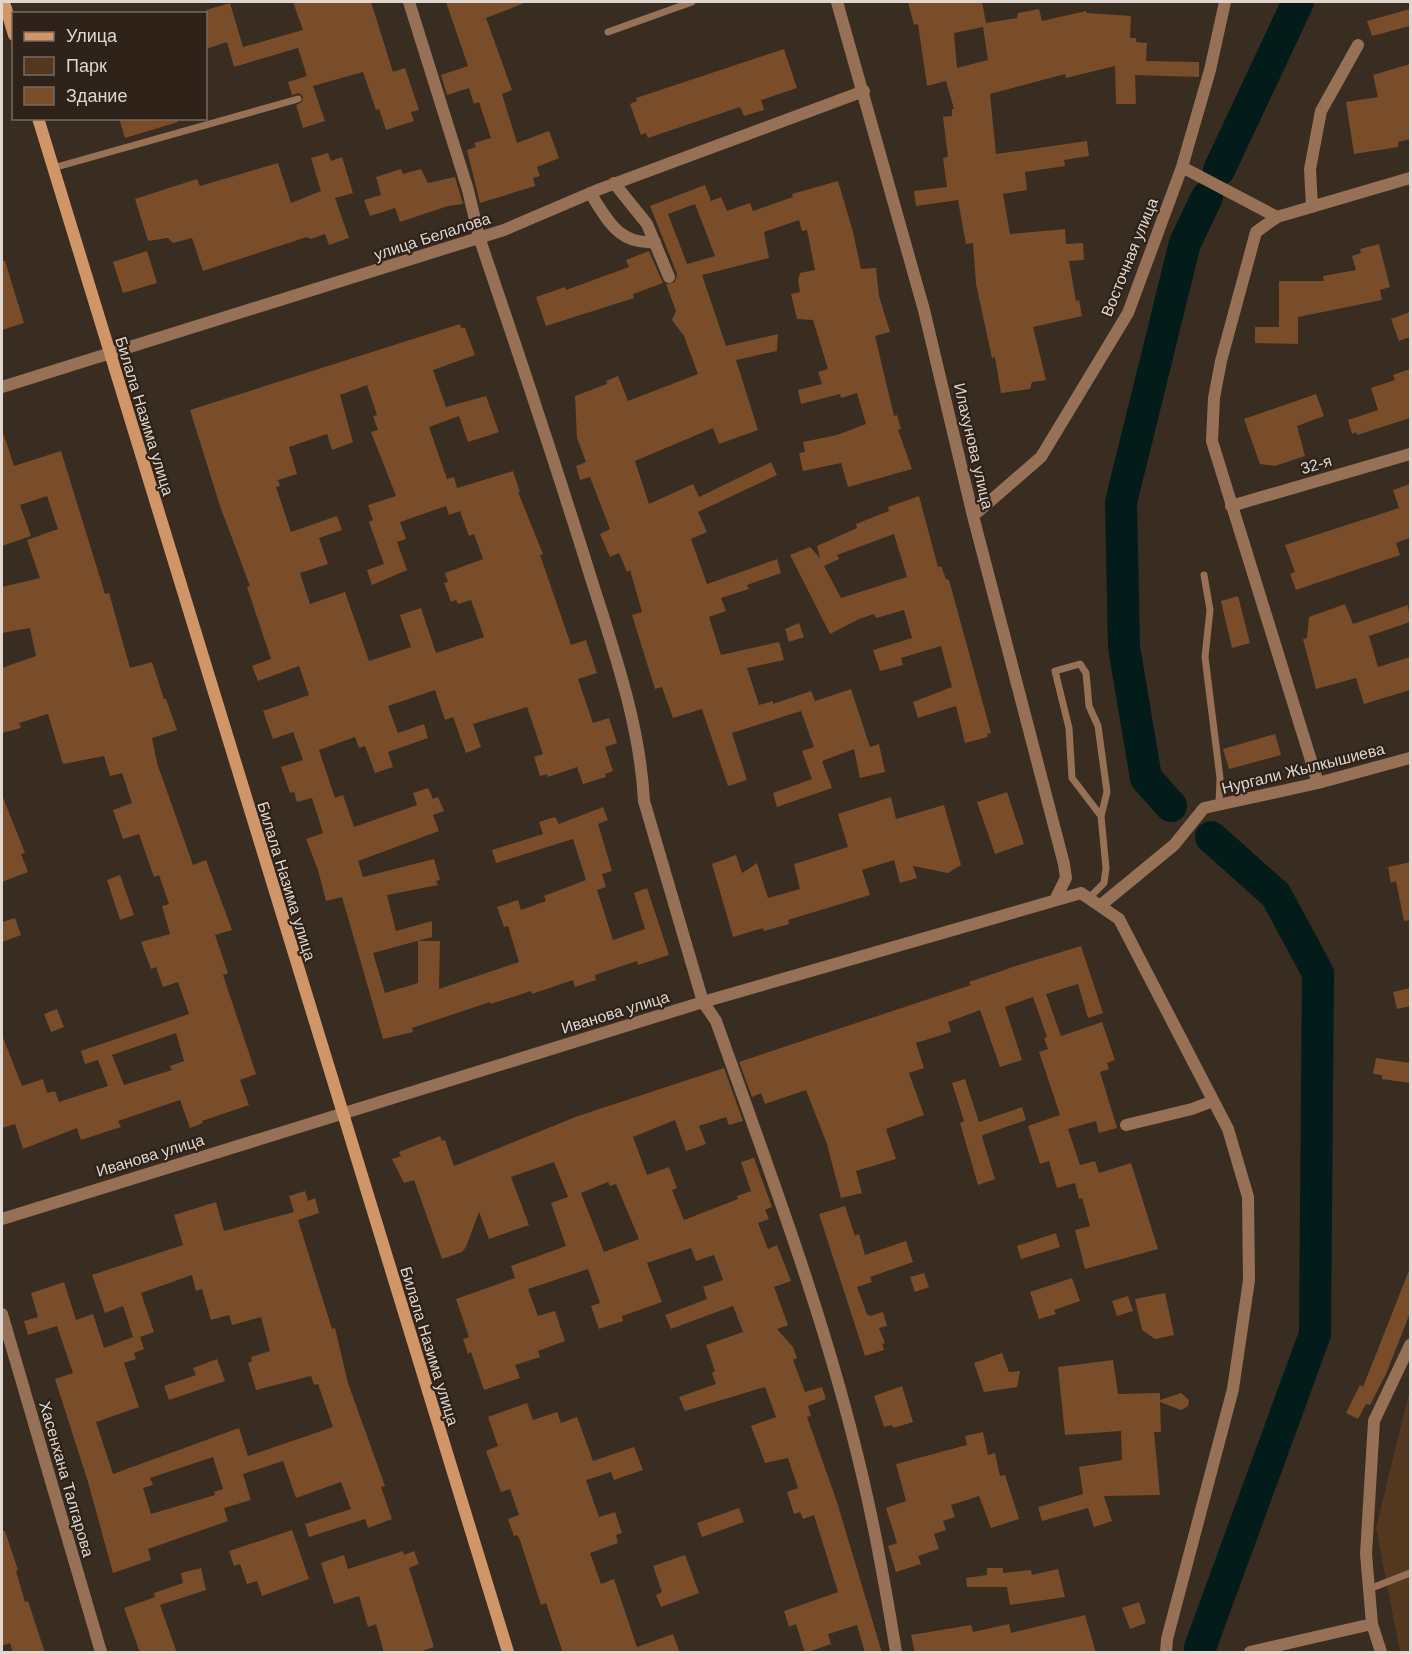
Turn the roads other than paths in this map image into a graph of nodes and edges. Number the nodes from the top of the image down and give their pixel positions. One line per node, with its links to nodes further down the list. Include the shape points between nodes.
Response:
1 (4, 2): 6 (street)
2 (410, 2): 19 (street)
3 (692, 2): 7 (lane)
4 (837, 2): 9 (street, Илахунова улица)
5 (1225, 2): 12 (street, Восточная улица)
6 (12, 28)
7 (608, 32)
8 (1358, 45): 17 (street, via 1321,111 1310,169)
9 (864, 91): 15 (street, улица Белалова); 26 (street, Илахунова улица, via 924,310)
10 (298, 99): 13 (lane)
11 (39, 120): 13 (street, Билала Назима улица)
12 (1182, 167): 18 (street); 26 (street, Восточная улица, via 1128,313 1041,457)
13 (53, 168): 22 (street, Билала Назима улица)
14 (1410, 178): 17 (street)
15 (614, 183): 16 (street, улица Белалова); 20 (street, via 647,224)
16 (590, 193): 19 (street, улица Белалова); 20 (street, via 622,237)
17 (1312, 207): 18 (street)
18 (1277, 217): 25 (street, via 1256,232 1214,398 1212,441)
19 (479, 237): 22 (street, улица Белалова); 35 (street, via 596,592 627,698 643,772 644,801)
20 (655, 242): 21 (street)
21 (669, 277)
22 (108, 352): 23 (street, улица Белалова); 37 (street, Билала Назима улица)
23 (2, 387)
24 (1410, 454): 25 (street, 32-я)
25 (1231, 506): 29 (street)
26 (973, 516): 32 (street, Илахунова улица, via 1064,864 1066,878)
27 (1204, 576): 30 (lane, via 1210,610 1205,657 1220,778)
28 (1410, 758): 29 (street, Нургали Жылкышиева)
29 (1318, 783): 30 (street, Нургали Жылкышиева)
30 (1219, 805): 34 (street, Нургали Жылкышиева, via 1204,808 1174,845 1124,890)
31 (1101, 816): 31 (lane, via 1107,792 1105,763 1098,726 1089,706 1086,673 1080,664 1055,671 1069,728 1072,778); 33 (lane, via 1104,883)
32 (1056, 898): 33 (street, Иванова улица, via 1081,893); 35 (street, Иванова улица, via 1024,911)
33 (1089, 898): 34 (street, Иванова улица)
34 (1101, 905): 36 (street, Иванова улица, via 1119,919)
35 (703, 1002): 37 (street, Иванова улица); 47 (street, via 720,1032 797,1248 833,1365 864,1483)
36 (1213, 1101): 38 (street); 48 (street, Иванова улица, via 1228,1129 1248,1197 1249,1280 1233,1389)
37 (341, 1113): 39 (street, Иванова улица); 46 (street, Билала Назима улица)
38 (1126, 1125)
39 (2, 1219)
40 (2, 1314): 45 (street, Хасенхана Талгарова)
41 (1410, 1345): 43 (street, via 1374,1421 1366,1554)
42 (1410, 1573): 43 (lane)
43 (1369, 1589): 44 (street)
44 (1372, 1624): 49 (street); 50 (street)
45 (101, 1653)
46 (508, 1653)
47 (896, 1653)
48 (1166, 1653)
49 (1250, 1653)
50 (1381, 1653)

